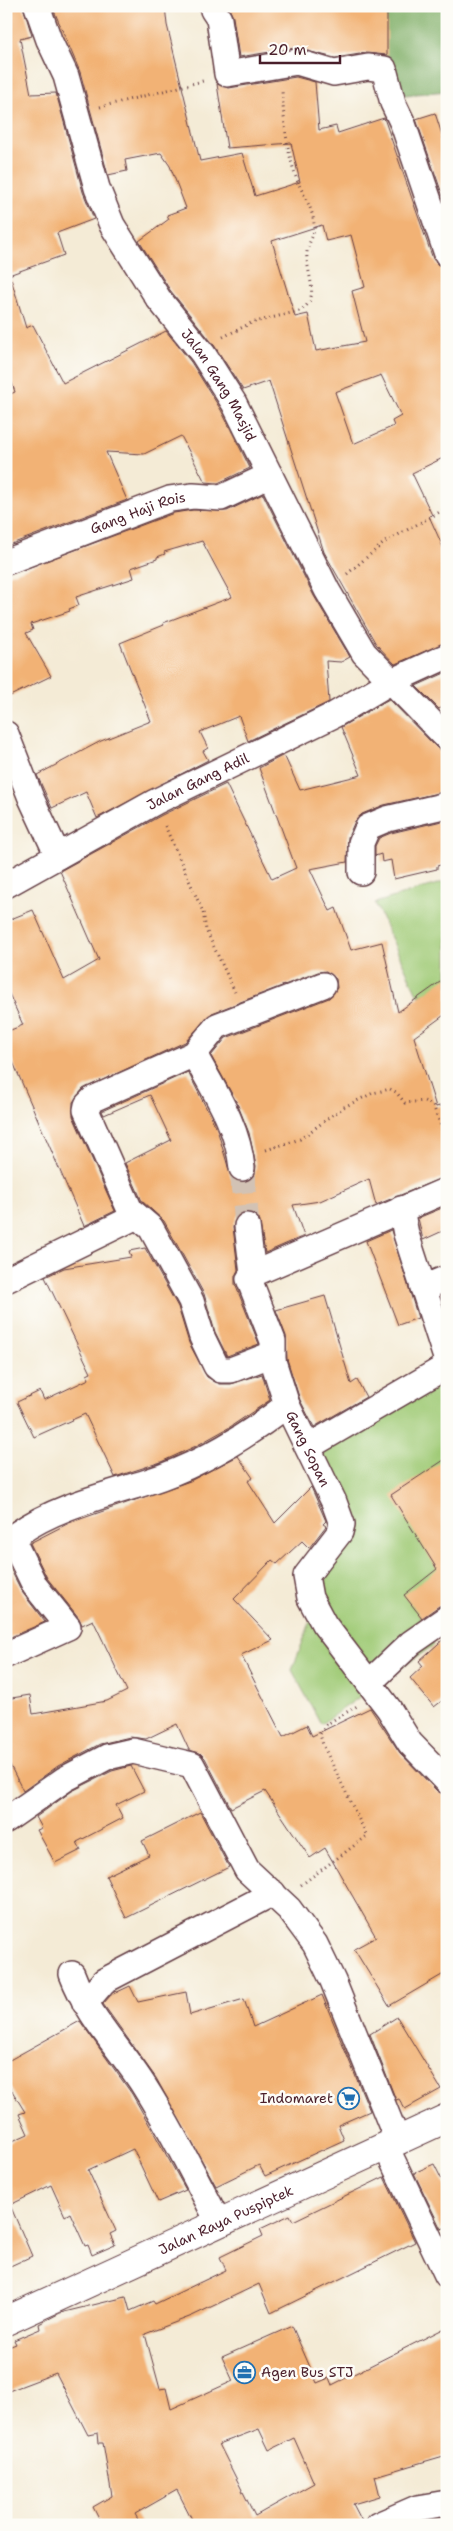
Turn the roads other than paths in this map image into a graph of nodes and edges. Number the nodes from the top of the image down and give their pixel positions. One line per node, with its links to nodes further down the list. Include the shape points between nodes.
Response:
1 (37, 6): 5 (street, Jalan Gang Masjid, via 48,40 66,76 97,188 112,225 158,298 197,347 234,403)
2 (213, 10): 3 (street, via 219,20 227,74 297,62 334,73 368,67 384,69 393,103)
3 (439, 199): 4 (street)
4 (447, 254)
5 (270, 475): 6 (street, Gang Haji Rois, via 221,498 193,496 170,499); 8 (street, Jalan Gang Masjid, via 327,590 364,653)
6 (6, 562)
7 (447, 656): 8 (street, Jalan Gang Adil)
8 (390, 682): 10 (street, Jalan Gang Masjid); 12 (street, Jalan Gang Adil, via 334,715 155,802)
9 (6, 734): 12 (street)
10 (447, 738)
11 (447, 805): 13 (street, via 368,827 361,843)
12 (58, 856): 14 (street, Jalan Gang Adil)
13 (361, 872)
14 (6, 885)
15 (323, 985): 16 (street, via 214,1028)
16 (194, 1054): 17 (street, via 230,1122); 20 (street, via 93,1099 87,1105 86,1112 130,1210)
17 (242, 1162)
18 (447, 1190): 19 (street)
19 (401, 1209): 22 (street); 25 (street)
20 (137, 1216): 24 (street); 27 (street, via 151,1228 191,1301 202,1337 218,1368 231,1370 265,1357)
21 (247, 1226): 22 (street, Gang Sopan)
22 (252, 1274): 27 (street, Gang Sopan, via 249,1282 273,1341)
23 (447, 1278): 25 (street)
24 (6, 1280)
25 (424, 1288): 26 (street)
26 (447, 1360)
27 (273, 1361): 29 (street, Gang Sopan)
28 (447, 1366): 30 (street)
29 (287, 1405): 30 (street, Gang Sopan); 32 (street, via 246,1434 200,1459 148,1481 88,1500 17,1534 15,1545 35,1586 68,1627)
30 (308, 1447): 33 (street, Gang Sopan, via 334,1502 342,1528 307,1572 307,1589 324,1624)
31 (447, 1618): 33 (street, via 411,1643)
32 (6, 1655)
33 (373, 1689): 34 (street, Gang Sopan, via 410,1743)
34 (447, 1781)
35 (6, 1820): 36 (street, via 65,1778 107,1756 133,1751 188,1762 196,1771 247,1870)
36 (277, 1897): 38 (street, via 104,1981); 40 (street, via 306,1930 333,1981)
37 (72, 1974): 38 (street)
38 (85, 2003): 41 (street, via 145,2087)
39 (447, 2118): 40 (main road, Jalan Raya Puspiptek)
40 (392, 2145): 41 (main road, Jalan Raya Puspiptek); 42 (street)
41 (219, 2224): 43 (main road, Jalan Raya Puspiptek)
42 (447, 2275)
43 (6, 2322)
44 (447, 2503): 45 (street, via 417,2508)
45 (378, 2525)

